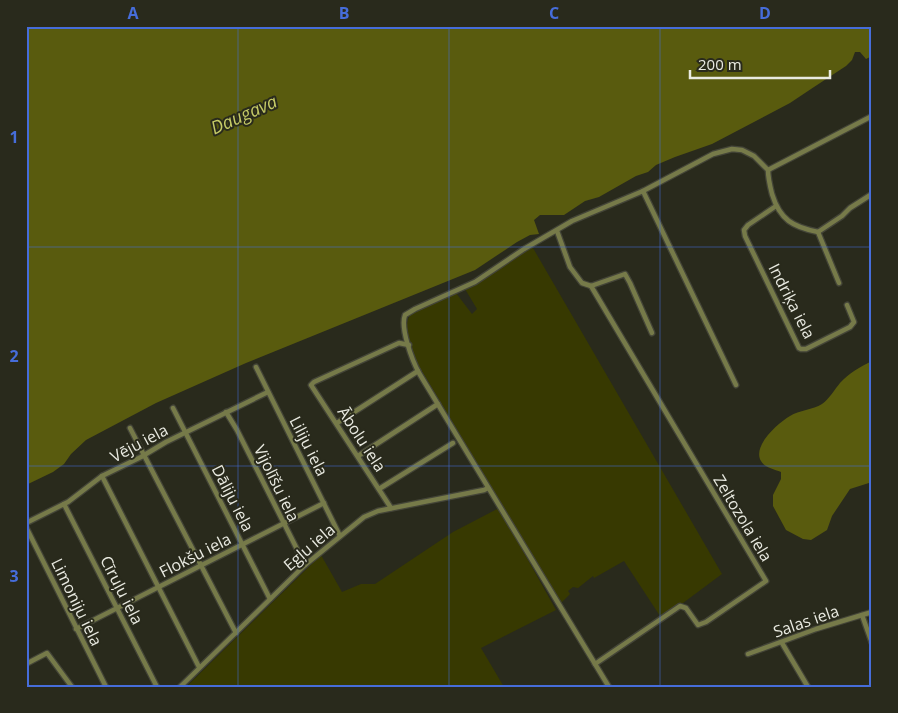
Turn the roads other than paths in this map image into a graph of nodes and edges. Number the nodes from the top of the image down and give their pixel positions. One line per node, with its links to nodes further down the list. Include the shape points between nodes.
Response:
1 (872, 116): 2 (street)
2 (768, 170): 3 (street, via 748,152 724,150); 5 (street)
3 (643, 191): 6 (street, via 572,221); 15 (street)
4 (872, 194): 7 (street)
5 (776, 206): 7 (street, via 790,223); 10 (street, Indriķa iela, via 744,230 799,348 806,349 850,327 854,322)
6 (557, 231): 9 (street, via 570,267 582,283); 12 (street, via 475,282 405,315 403,325)
7 (818, 232): 8 (street)
8 (839, 284)
9 (591, 286): 11 (street, via 625,274); 50 (street, Zeltozola iela, via 766,581 698,625 686,608 680,606)
10 (847, 305)
11 (652, 333)
12 (408, 345): 14 (street); 20 (street, Ābolu iela, via 399,343 311,384)
13 (256, 367): 16 (street, Liliju iela)
14 (418, 371): 17 (street); 20 (street)
15 (736, 384)
16 (268, 392): 19 (street, Vēju iela); 29 (street, Liliju iela)
17 (438, 404): 25 (street); 27 (street)
18 (173, 408): 22 (street, Dāliju iela)
19 (226, 412): 22 (street, Vēju iela); 33 (street, Vijolīšu iela)
20 (337, 423): 25 (street, Ābolu iela)
21 (130, 428): 24 (street)
22 (185, 432): 24 (street, Vēju iela); 36 (street, Dāliju iela)
23 (453, 443): 28 (street)
24 (144, 455): 26 (street, Vēju iela); 38 (street)
25 (358, 456): 28 (street, Ābolu iela)
26 (102, 476): 30 (street, Vēju iela); 39 (street)
27 (488, 488): 31 (street, Egļu iela); 50 (street)
28 (380, 489): 31 (street, Ābolu iela)
29 (324, 503): 33 (street, Flokšu iela); 35 (street, Liliju iela)
30 (64, 504): 32 (street, Vēju iela); 41 (street, Cīruļu iela)
31 (391, 508): 35 (street, Egļu iela, via 369,514)
32 (26, 523)
33 (283, 524): 36 (street, Flokšu iela); 37 (street, Vijolīšu iela)
34 (26, 528): 44 (street, Limoniju iela)
35 (340, 536): 37 (street, Egļu iela)
36 (242, 545): 38 (street, Flokšu iela); 40 (street, Dāliju iela)
37 (305, 565): 40 (street, Egļu iela)
38 (200, 566): 39 (street, Flokšu iela); 45 (street)
39 (158, 587): 41 (street, Flokšu iela); 51 (street)
40 (270, 599): 45 (street, Egļu iela)
41 (117, 608): 44 (street, Flokšu iela); 54 (street, Cīruļu iela)
42 (872, 612): 43 (street, Salas iela)
43 (862, 615): 46 (street); 47 (street, Salas iela)
44 (76, 629): 53 (street, Limoniju iela)
45 (236, 633): 51 (street, Egļu iela)
46 (872, 642)
47 (782, 643): 48 (street, Salas iela); 57 (street)
48 (748, 654)
49 (26, 664): 52 (street, via 47,653)
50 (595, 664): 56 (street)
51 (199, 668): 55 (street, Egļu iela)
52 (72, 687)
53 (106, 687)
54 (157, 687)
55 (180, 687)
56 (609, 687)
57 (808, 687)

